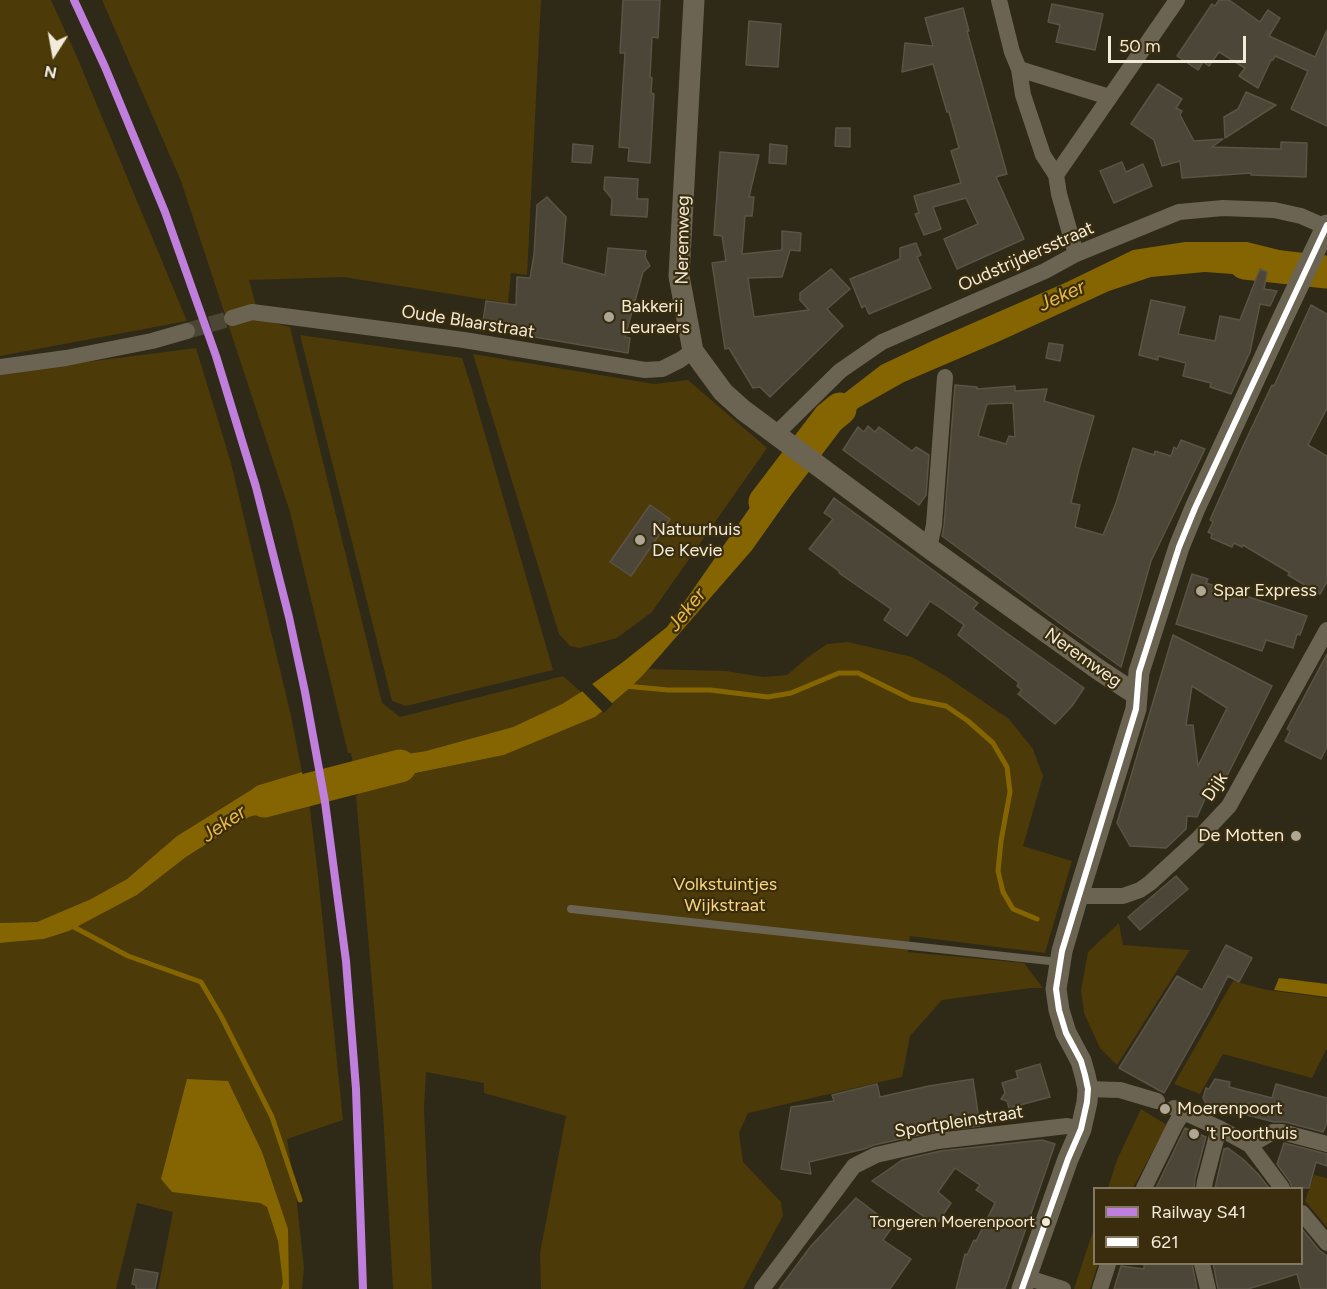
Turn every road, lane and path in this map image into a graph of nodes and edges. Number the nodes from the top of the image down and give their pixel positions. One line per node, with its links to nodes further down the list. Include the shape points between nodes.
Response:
1 (694, 0): 11 (street, Neremweg, via 679,276)
2 (999, 0): 4 (street)
3 (1177, 0): 5 (street)
4 (1019, 69): 5 (street); 6 (street, via 1023,95 1043,155)
5 (1109, 97): 6 (street)
6 (1056, 175): 8 (street)
7 (1327, 226): 8 (street, Oudstrijdersstraat, via 1274,210 1223,208 1179,212); 17 (street, via 1179,547 1139,672)
8 (1076, 254): 14 (street, Oudstrijdersstraat, via 882,342 840,371)
9 (232, 318): 11 (street, Oude Blaarstraat, via 252,312 464,340 645,370 662,369)
10 (187, 332): 12 (street, via 66,358)
11 (693, 351): 14 (street, Neremweg, via 723,392)
12 (0, 367)
13 (945, 377): 15 (street)
14 (782, 440): 15 (street, Neremweg)
15 (929, 548): 17 (street, Neremweg)
16 (1327, 630): 18 (street, Dijk, via 1229,806 1140,890 1123,896)
17 (1137, 694): 18 (street, Neremweg, via 1136,709)
18 (1078, 896): 20 (street, Neremweg)
19 (572, 909): 20 (lane)
20 (1060, 962): 21 (street, Neremweg, via 1056,989 1059,1010 1081,1060)
21 (1088, 1089): 22 (street, via 1120,1090); 24 (street)
22 (1157, 1101)
23 (1219, 1128): 26 (street); 27 (street, via 1178,1110 1175,1125); 28 (street)
24 (1081, 1129): 34 (street); 35 (street, Sportpleinstraat, via 1067,1126 938,1141 876,1155 854,1166)
25 (1327, 1144): 26 (street, via 1273,1132)
26 (1250, 1145): 29 (street)
27 (1144, 1187)
28 (1204, 1187)
29 (1281, 1187)
30 (1303, 1215): 31 (street)
31 (1327, 1243)
32 (1107, 1265): 37 (street)
33 (1202, 1265): 38 (street)
34 (1024, 1283): 36 (street)
35 (762, 1289)
36 (1063, 1289)
37 (1100, 1289)
38 (1208, 1289)

